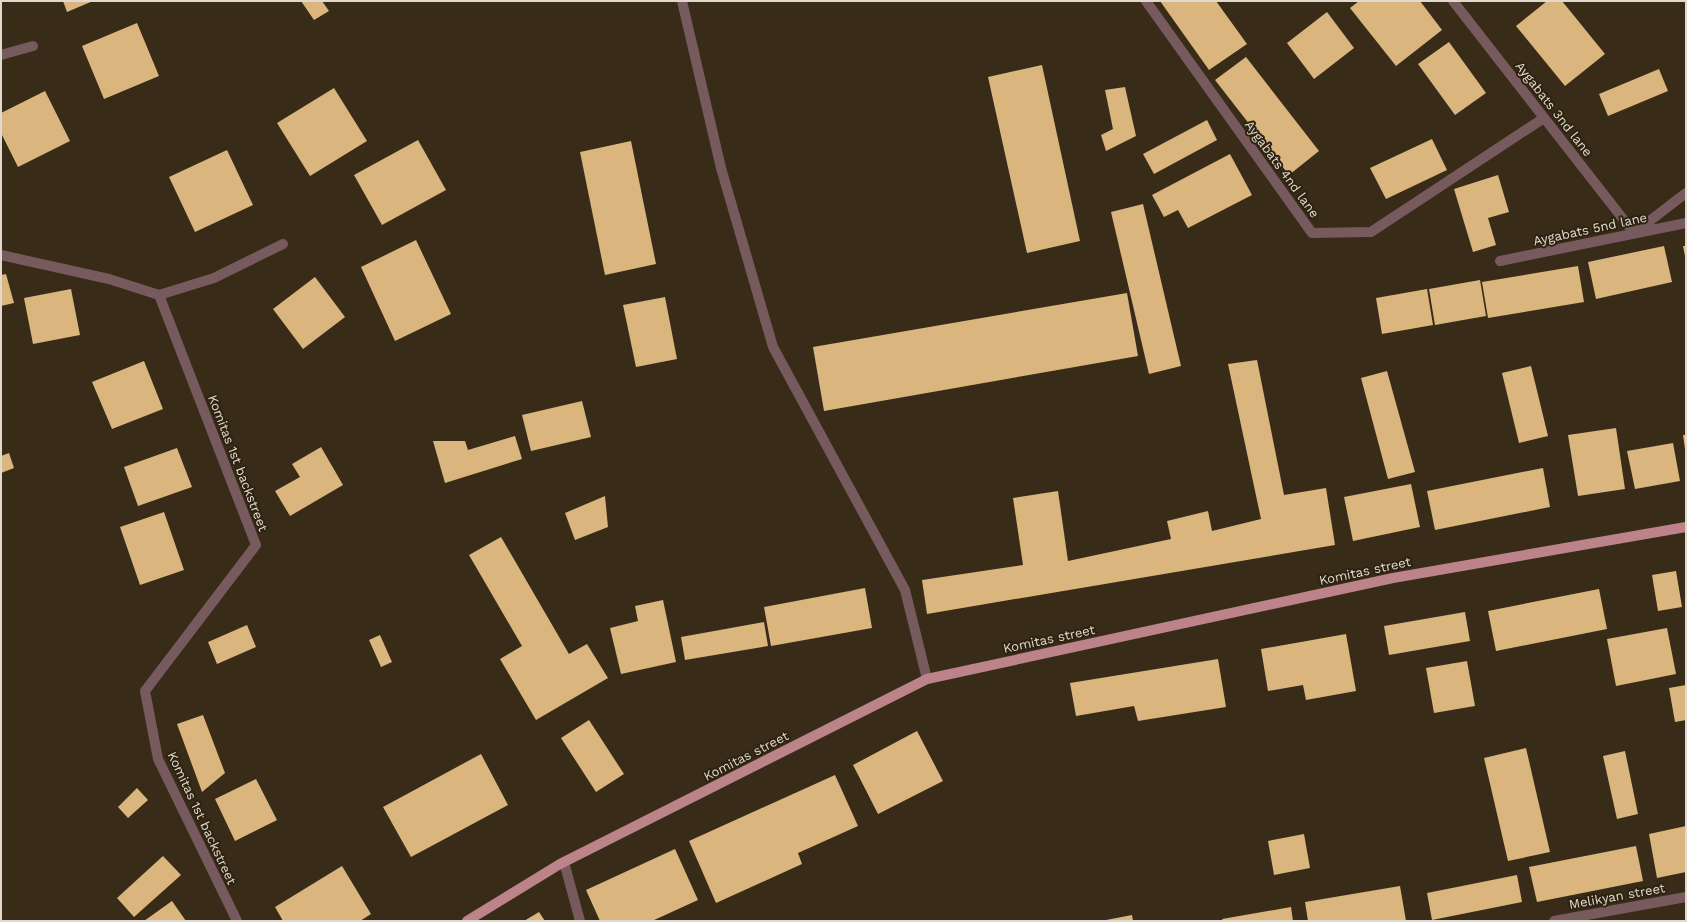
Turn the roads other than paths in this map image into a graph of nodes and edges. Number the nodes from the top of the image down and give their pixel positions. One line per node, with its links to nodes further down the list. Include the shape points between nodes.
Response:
1 (682, 1): 15 (street, via 721,168 772,347 905,590)
2 (1146, 1): 6 (street, Aygabats 4nd lane, via 1312,233 1371,232)
3 (1453, 1): 6 (street, Aygabats 3nd lane)
4 (33, 46): 5 (street)
5 (1, 55)
6 (1544, 118): 9 (street, Aygabats 3nd lane)
7 (1686, 193): 9 (street)
8 (1686, 223): 9 (street, Aygabats 5nd lane)
9 (1634, 233): 12 (street, Aygabats 5nd lane)
10 (283, 244): 13 (street, via 214,278)
11 (1, 255): 13 (street, via 109,279)
12 (1500, 261)
13 (159, 295): 18 (street, Komitas 1st backstreet, via 256,545 145,691 158,759)
14 (1686, 527): 15 (main road, Komitas street, via 1393,578)
15 (927, 679): 16 (main road, Komitas street)
16 (564, 862): 19 (main road, Komitas street); 20 (street)
17 (1686, 896): 21 (street, Melikyan street)
18 (236, 921)
19 (467, 921)
20 (580, 921)
21 (1554, 921)

